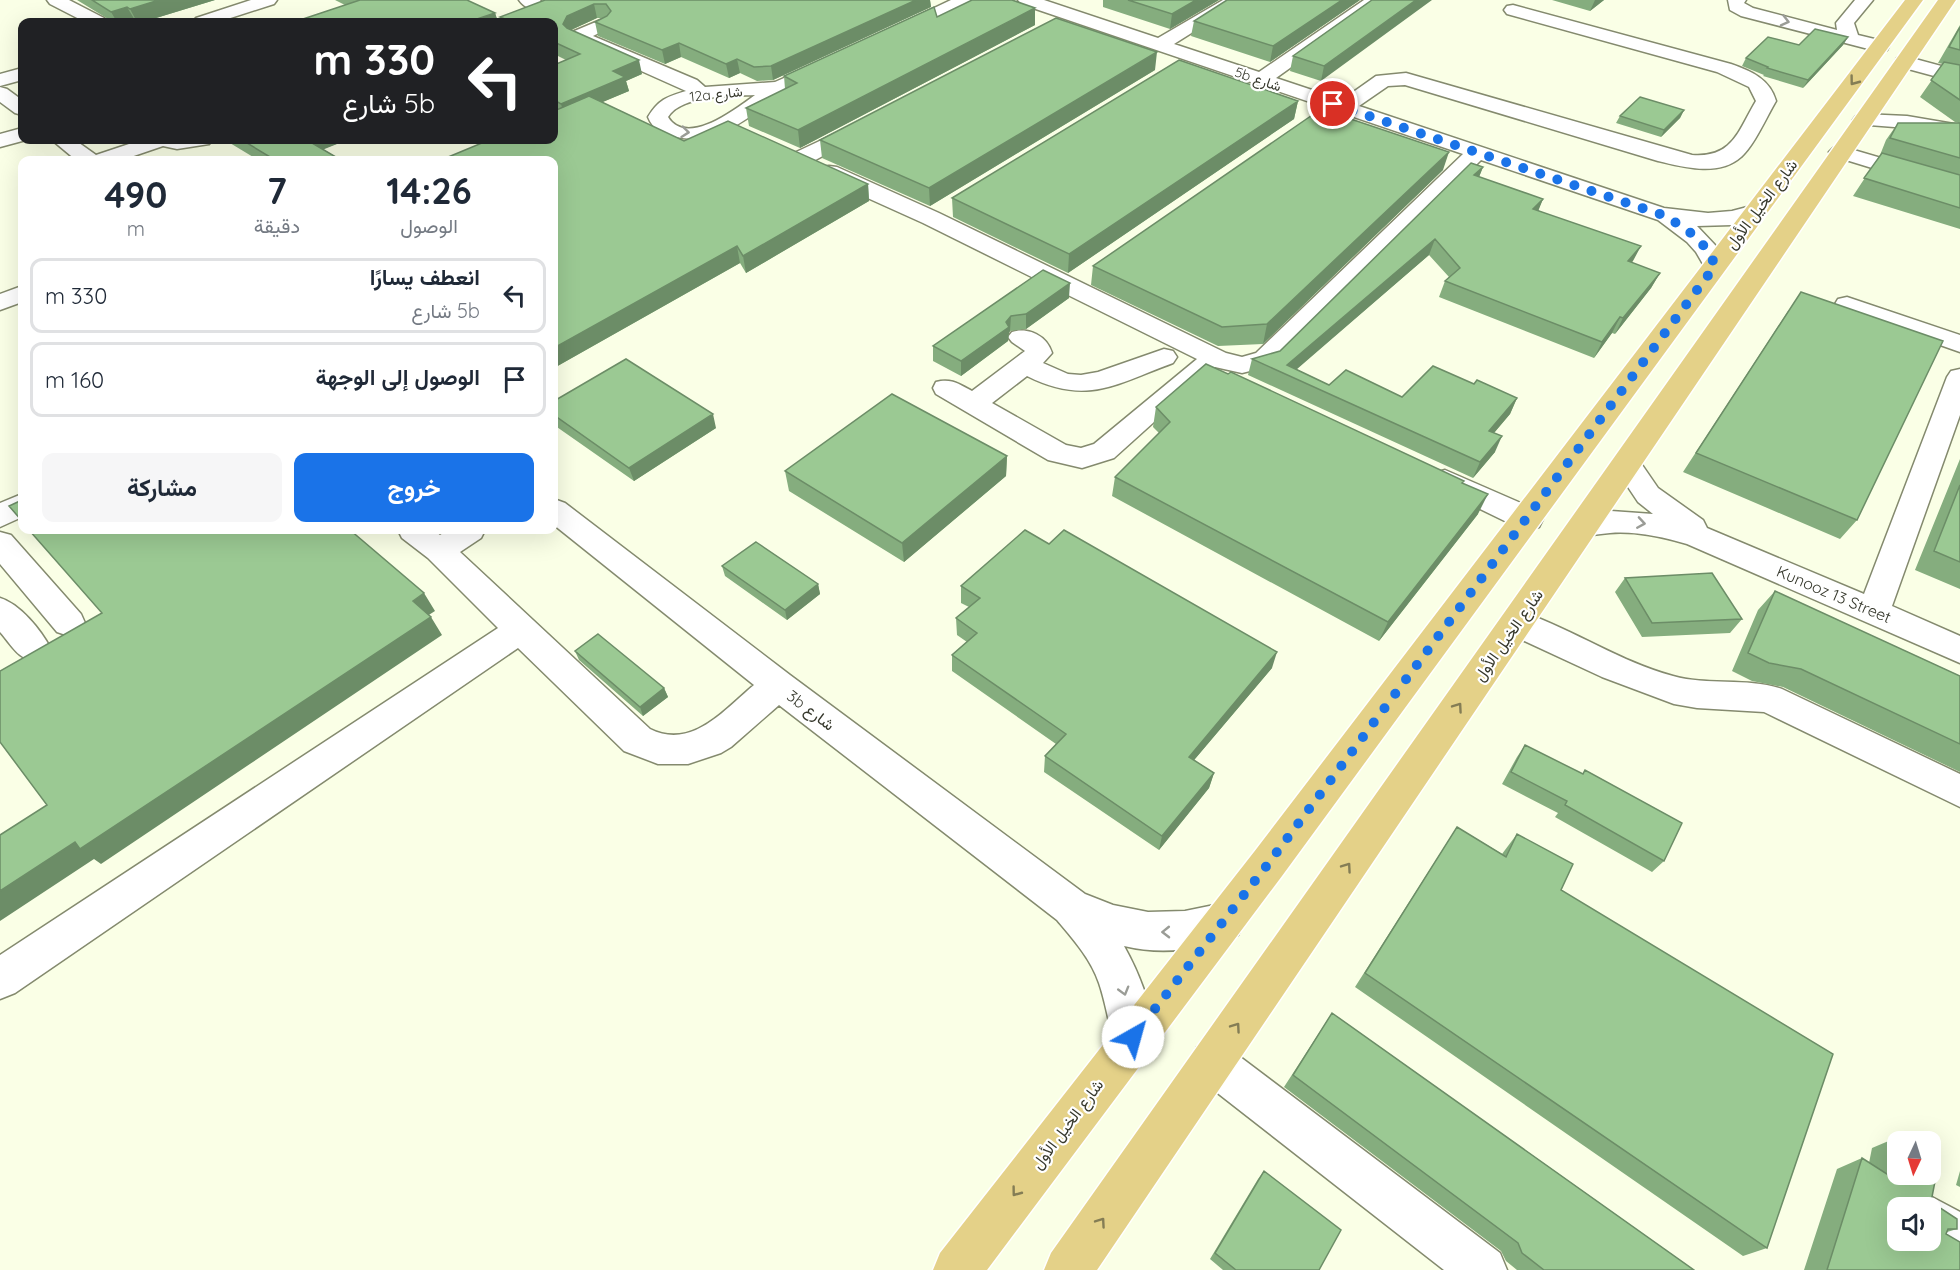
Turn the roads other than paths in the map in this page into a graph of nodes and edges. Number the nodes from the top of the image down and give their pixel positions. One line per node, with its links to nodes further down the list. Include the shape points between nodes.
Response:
1 (56, 0): 14 (street)
2 (268, 0): 15 (street)
3 (965, 0): 18 (street)
4 (1027, 0): 13 (street, 5b شارع)
5 (1235, 0): 19 (street)
6 (1376, 0): 27 (street)
7 (1737, 0): 20 (street, one-way to 20, via 1736,6 1747,12)
8 (1864, 0): 20 (street, via 1845,28)
9 (1914, 0): 20 (main road, شارع الخيل الأول)
10 (1947, 0): 20 (main road, شارع الخيل الأول)
11 (1091, 5): 13 (street)
12 (1513, 10): 33 (street, via 1724,68 1756,83 1766,101 1735,152 1728,158 1701,162 1666,156 1406,79 1383,80)
13 (1072, 15): 17 (street); 19 (street, 5b شارع)
14 (90, 18)
15 (214, 18)
16 (603, 24): 31 (street, via 578,36 690,84)
17 (1051, 26)
18 (882, 39)
19 (1159, 45): 21 (street, 5b شارع)
20 (1878, 49): 25 (street); 29 (main road, شارع الخيل الأول); 48 (main road, شارع الخيل الأول, one-way to 48)
21 (1193, 57): 23 (street); 27 (street, 5b شارع)
22 (841, 59): 28 (street, 12a شارع)
23 (1173, 69)
24 (18, 75): 26 (street)
25 (1960, 77)
26 (0, 80)
27 (1260, 80): 33 (street, 5b شارع)
28 (778, 88): 31 (street, 12a شارع); 31 (street, 12a شارع, one-way to 28, via 667,104 658,112 659,121 668,128 692,133 737,130)
29 (1883, 90): 36 (main road, شارع الخيل الأول); 37 (street, via 1902,108)
30 (0, 93): 32 (street)
31 (701, 94)
32 (18, 106)
33 (1338, 106): 34 (street); 43 (street, 5b شارع)
34 (1314, 118)
35 (874, 120): 50 (street, via 790,154)
36 (1863, 120): 37 (street, via 1907,122); 42 (main road, شارع الخيل الأول)
37 (1957, 131)
38 (18, 135): 39 (street)
39 (0, 141)
40 (67, 144): 44 (street)
41 (148, 144): 45 (street)
42 (1840, 152): 46 (street); 66 (main road, شارع الخيل الأول)
43 (1476, 153): 49 (street, 5b شارع); 54 (street, via 1258,362 1242,364 1217,359)
44 (84, 156)
45 (114, 156)
46 (1960, 188)
47 (951, 206): 50 (street)
48 (1755, 212): 49 (street, 5b شارع, via 1714,220); 51 (main road, شارع الخيل الأول)
49 (1660, 214): 51 (street, 5b شارع, via 1697,238)
50 (931, 218): 54 (street)
51 (1715, 266): 71 (main road, شارع الخيل الأول)
52 (1088, 273): 54 (street)
53 (18, 295): 55 (street)
54 (1067, 298): 59 (street)
55 (0, 303)
56 (1847, 304): 58 (street)
57 (1021, 337): 60 (street, via 1039,349)
58 (1960, 344)
59 (1164, 357): 60 (street, via 1080,384 1059,380); 61 (street)
60 (1026, 365): 65 (street)
61 (1202, 366): 64 (street); 65 (street, via 1104,451 1090,457 1058,453)
62 (1960, 377): 79 (street)
63 (946, 388): 65 (street)
64 (1250, 389)
65 (973, 404)
66 (1626, 463): 72 (main road, شارع الخيل الأول); 75 (street, Kunooz 13 Street, via 1648,495)
67 (1419, 468): 71 (street)
68 (18, 506): 70 (street)
69 (558, 513): 85 (street, 3b شارع)
70 (0, 516)
71 (1528, 519): 88 (main road, شارع الخيل الأول)
72 (1583, 526): 75 (street, Kunooz 13 Street, one-way to 75, via 1609,521 1639,522); 81 (main road, شارع الخيل الأول)
73 (418, 534): 77 (street)
74 (464, 534): 77 (street)
75 (1708, 540): 79 (street, Kunooz 13 Street)
76 (0, 543): 80 (street)
77 (439, 550): 82 (street)
78 (0, 610): 83 (street)
79 (1874, 611): 84 (street, Kunooz 13 Street)
80 (69, 623)
81 (1517, 623): 86 (street, via 1623,672 1676,691 1770,699); 91 (main road, شارع الخيل الأول, one-way to 81)
82 (520, 630): 85 (street, via 637,740 665,751 707,744); 89 (street)
83 (34, 649)
84 (1960, 650)
85 (778, 684): 87 (street, 3b شارع)
86 (1960, 791)
87 (1071, 907): 88 (street, 3b شارع, one-way to 87, via 1194,931 1131,930); 90 (street, 3b شارع, one-way to 90, via 1096,936 1120,978)
88 (1224, 922): 90 (main road, شارع الخيل الأول)
89 (0, 978)
90 (1133, 1037): 94 (main road, شارع الخيل الأول, one-way to 94)
91 (1212, 1062): 95 (main road, شارع الخيل الأول, one-way to 91); 96 (street)
92 (1941, 1227): 93 (street)
93 (1960, 1239)
94 (957, 1270)
95 (1068, 1270)
96 (1483, 1270)

